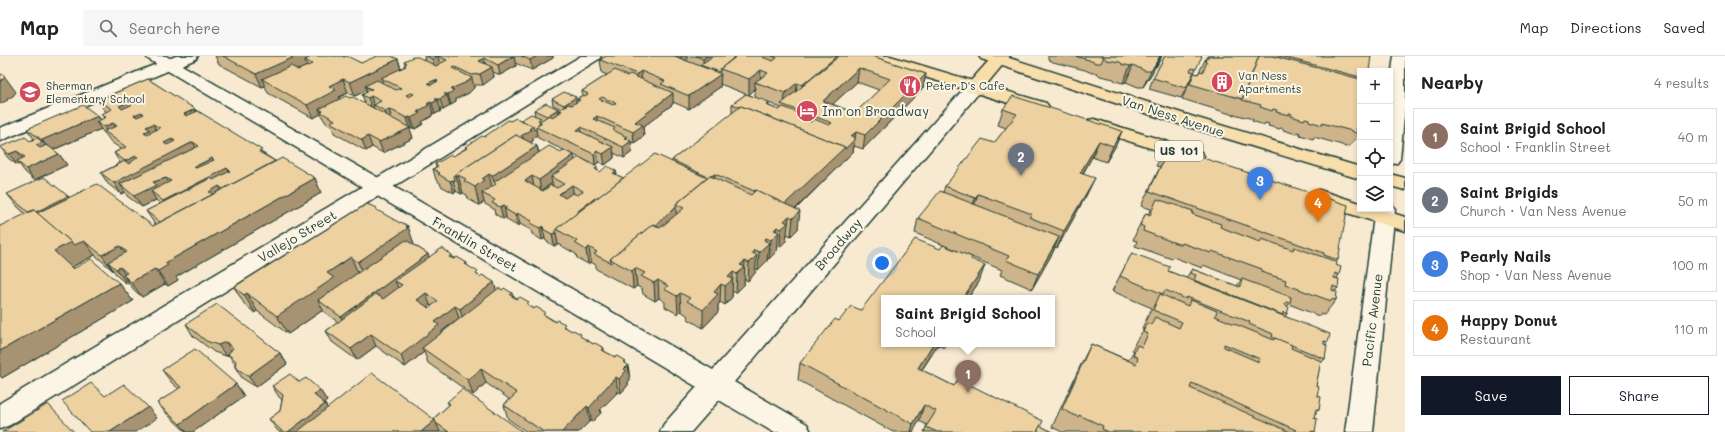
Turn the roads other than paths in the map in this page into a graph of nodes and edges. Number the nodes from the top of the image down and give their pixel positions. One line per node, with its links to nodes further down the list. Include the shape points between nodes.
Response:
1 (190, 56): 6 (street)
2 (593, 56): 14 (street, Vallejo Street)
3 (873, 56): 7 (main road, US 101)
4 (1402, 56): 9 (street)
5 (996, 57): 7 (main road, Broadway); 11 (main road, Van Ness Avenue / US 101, via 1188,121)
6 (161, 60): 8 (street); 14 (street, Franklin Street)
7 (974, 88): 10 (main road, US 101, via 1067,115); 18 (street, Broadway)
8 (0, 135)
9 (1392, 140)
10 (1207, 161)
11 (1357, 172)
12 (1393, 181): 13 (main road)
13 (1405, 184)
14 (377, 188): 18 (street, Franklin Street); 19 (street, Vallejo Street)
15 (1304, 192): 16 (main road)
16 (1384, 213): 17 (main road); 22 (street, Pacific Avenue)
17 (1405, 224)
18 (715, 385): 20 (street, Broadway); 21 (street, Franklin Street)
19 (0, 417)
20 (674, 432)
21 (797, 432)
22 (1359, 432)

